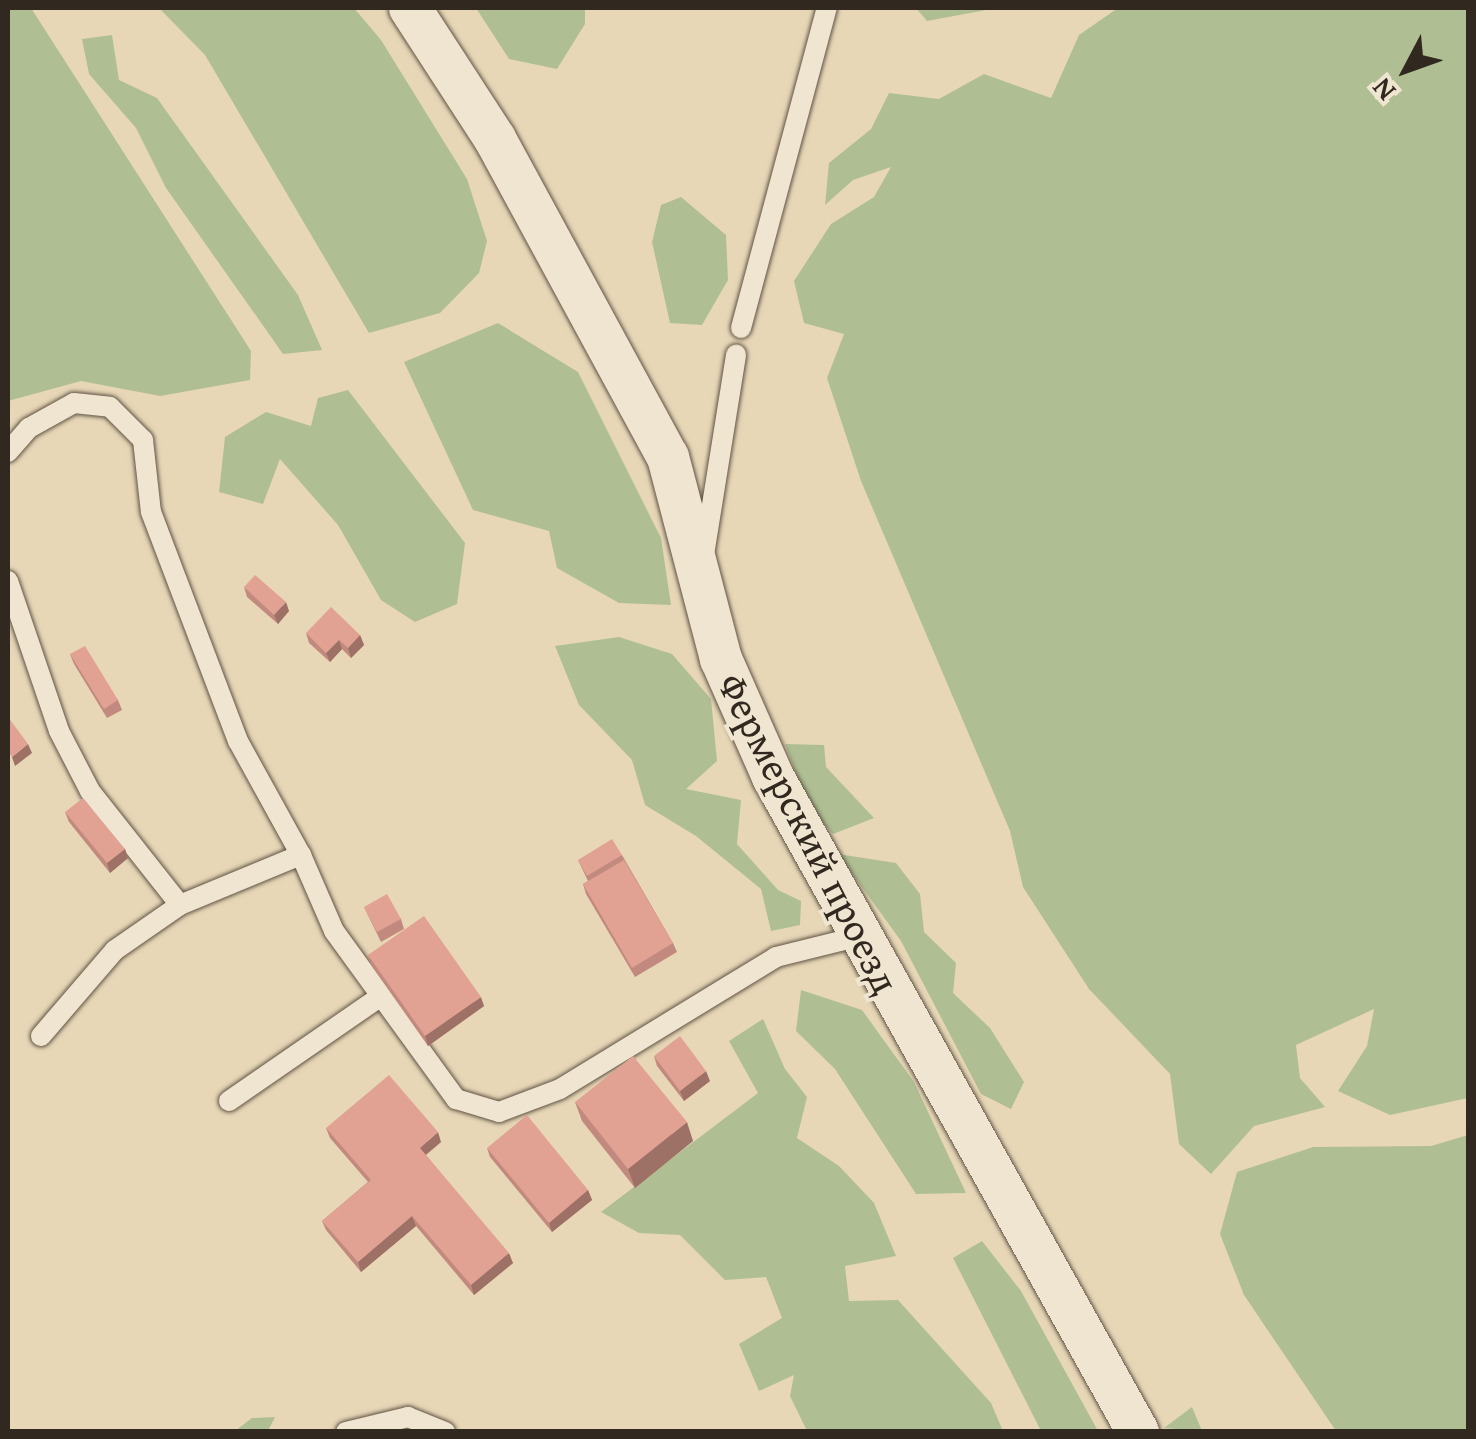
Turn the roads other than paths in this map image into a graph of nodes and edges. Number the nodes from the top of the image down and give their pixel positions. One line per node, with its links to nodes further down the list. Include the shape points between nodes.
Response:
1 (410, 8): 6 (street, Фермерский проезд, via 495,139 668,458)
2 (827, 8): 3 (lane)
3 (741, 328)
4 (736, 355): 6 (lane)
5 (8, 452): 8 (lane, via 30,428 74,403 110,407 143,440 151,512 185,611 238,741)
6 (702, 572): 10 (street, Фермерский проезд, via 721,658 773,777)
7 (8, 581): 9 (lane, via 60,732 90,791)
8 (301, 854): 9 (lane); 11 (lane, via 334,931)
9 (180, 905): 12 (lane, via 115,950)
10 (857, 936): 11 (lane, via 776,957 560,1088 499,1112 456,1100); 16 (street, Фермерский проезд)
11 (377, 999): 13 (lane)
12 (41, 1036)
13 (228, 1101)
14 (346, 1432): 15 (lane, via 408,1417)
15 (445, 1432)
16 (1138, 1432)

